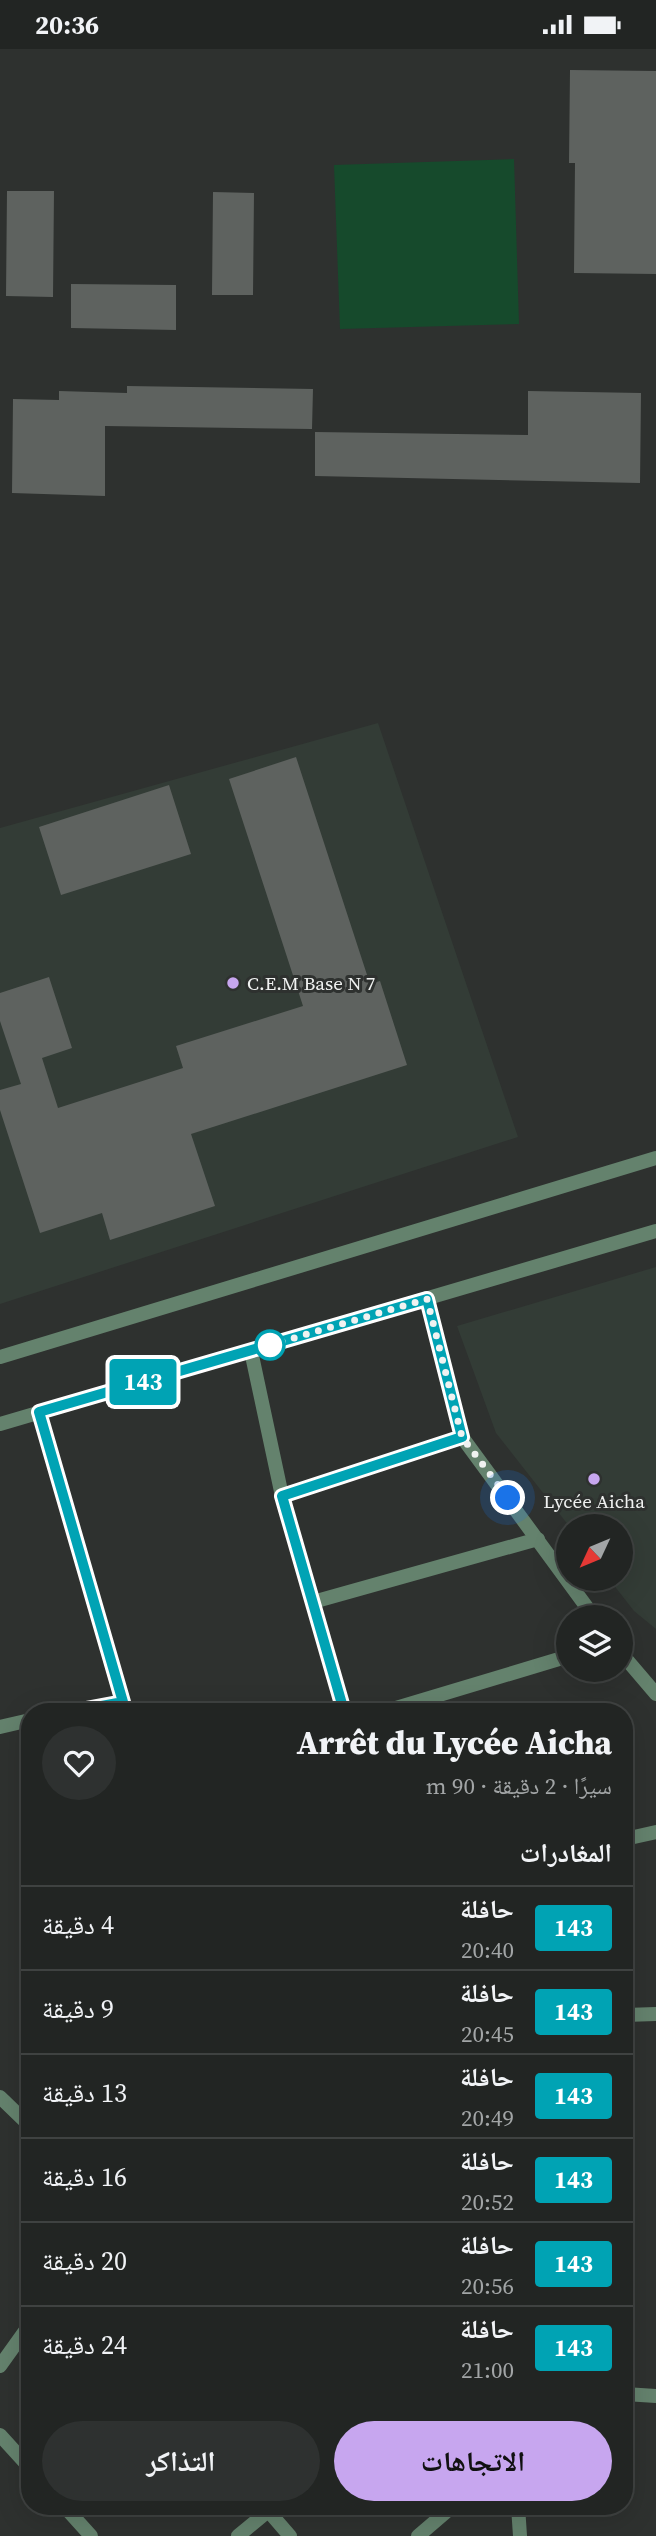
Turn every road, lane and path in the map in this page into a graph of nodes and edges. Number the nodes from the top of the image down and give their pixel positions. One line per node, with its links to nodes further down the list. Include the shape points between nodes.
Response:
1 (656, 1158): 5 (street)
2 (656, 1231): 3 (street)
3 (427, 1299): 4 (street); 8 (street)
4 (251, 1351): 6 (street); 9 (street)
5 (0, 1357)
6 (39, 1412): 7 (street); 16 (street)
7 (0, 1424)
8 (462, 1437): 9 (street); 10 (street)
9 (282, 1496): 11 (street)
10 (538, 1538): 11 (street); 12 (street)
11 (313, 1602): 17 (street)
12 (585, 1605)
13 (556, 1659): 18 (street)
14 (633, 1667): 15 (street)
15 (656, 1693)
16 (123, 1703)
17 (342, 1703)
18 (412, 1703)
19 (21, 1726): 20 (street)
20 (0, 1727)
21 (656, 1832): 22 (street)
22 (633, 1837)
23 (656, 2014): 24 (street)
24 (633, 2015)
25 (0, 2097): 26 (street)
26 (21, 2117)
27 (21, 2337): 28 (street)
28 (0, 2366)
29 (633, 2395): 30 (street)
30 (656, 2396)
31 (0, 2435): 32 (street)
32 (21, 2458)
33 (72, 2515): 38 (street)
34 (262, 2515): 39 (street)
35 (274, 2515): 40 (street)
36 (442, 2515): 41 (street)
37 (519, 2515): 42 (street)
38 (91, 2536)
39 (239, 2536)
40 (290, 2536)
41 (418, 2536)
42 (520, 2536)

